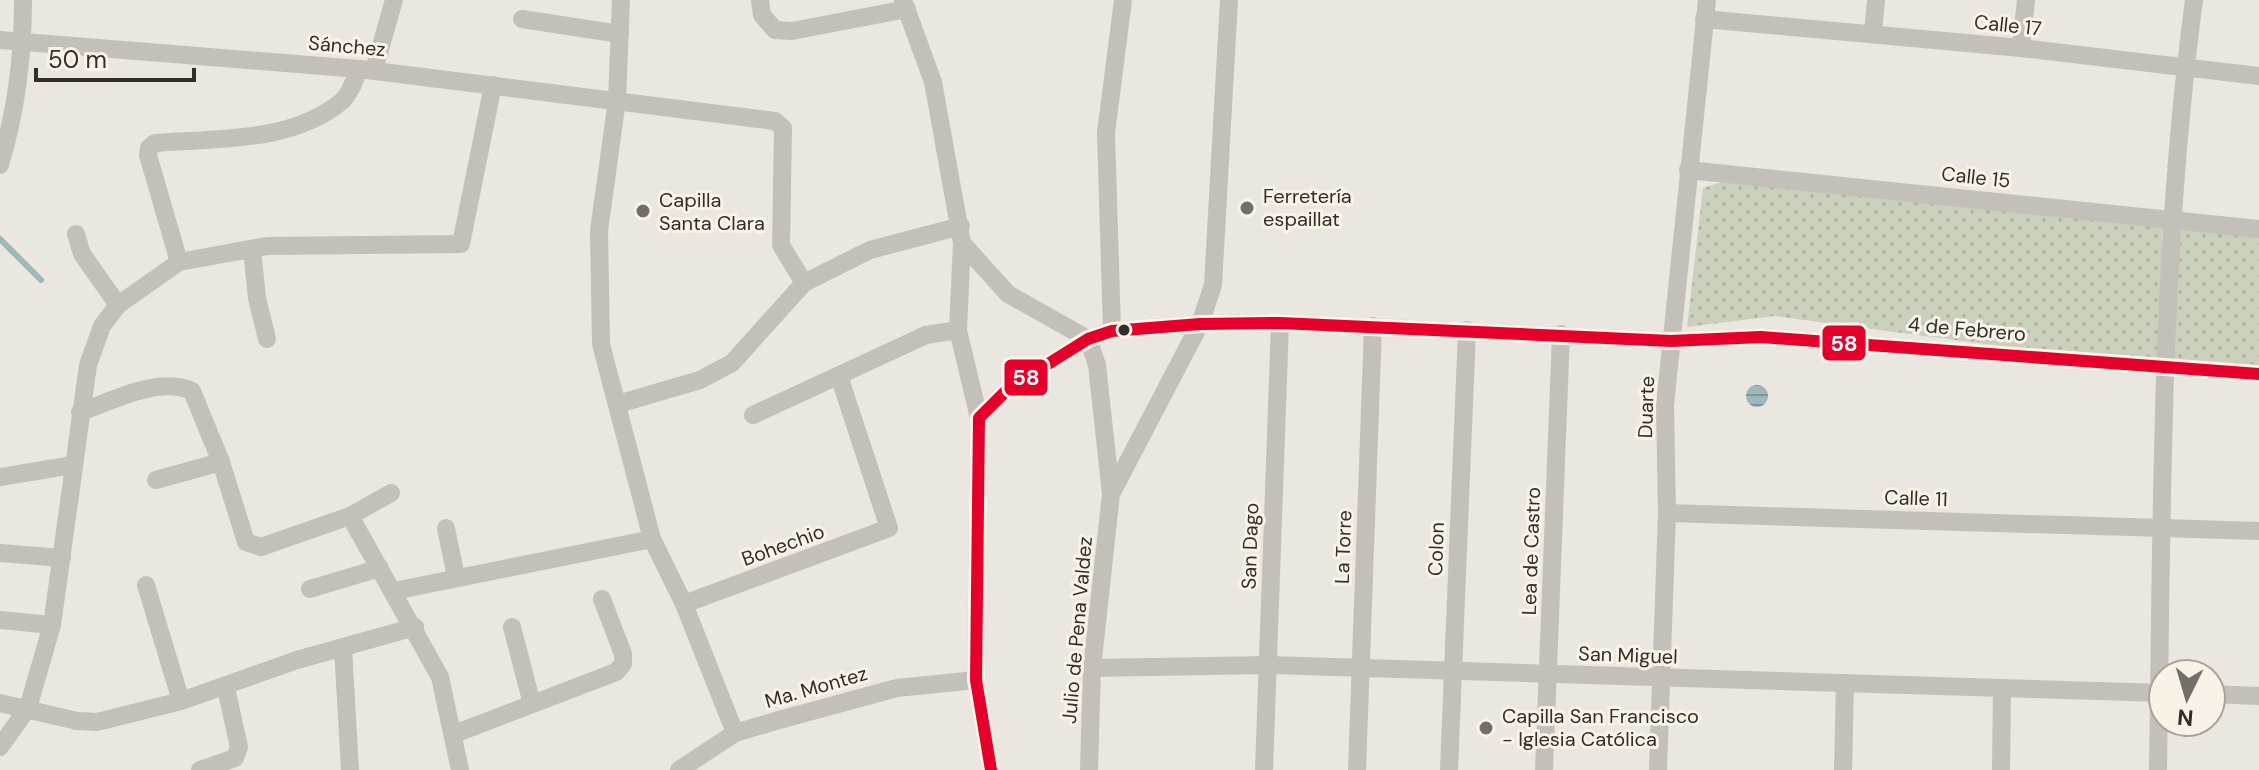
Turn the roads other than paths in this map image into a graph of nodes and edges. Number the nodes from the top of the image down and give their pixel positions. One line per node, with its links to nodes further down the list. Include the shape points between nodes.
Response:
1 (23, 0): 16 (street)
2 (394, 0): 18 (street)
3 (621, 0): 14 (street)
4 (760, 0): 10 (street, via 762,15 775,30 792,31)
5 (1123, 0): 38 (street, via 1106,133)
6 (1229, 0): 34 (street, Julio de Pena Valdez, via 1213,285)
7 (1876, 0): 13 (street)
8 (2026, 0): 17 (street)
9 (2194, 0): 19 (street)
10 (905, 5): 28 (street, via 933,82)
11 (1705, 9): 13 (street, Calle 17); 24 (street, Duarte)
12 (522, 19): 14 (street)
13 (1873, 33): 17 (street, Calle 17)
14 (620, 34): 22 (street)
15 (0, 40): 16 (street, Sánchez)
16 (23, 42): 18 (street, Sánchez); 23 (street)
17 (2021, 48): 19 (street, Calle 17)
18 (366, 69): 21 (street, Sánchez); 30 (street, via 344,99 315,118 259,135 155,143 149,148)
19 (2185, 69): 20 (street, Calle 17); 25 (street)
20 (2259, 76)
21 (493, 85): 22 (street, Sánchez); 29 (street, via 461,244)
22 (617, 100): 31 (street, Sánchez, via 775,121 783,128 781,245); 46 (street, via 599,246 601,344)
23 (0, 165)
24 (1688, 170): 25 (street, Calle 15); 42 (street, Duarte)
25 (2174, 221): 26 (street, Calle 15); 43 (street)
26 (2259, 229)
27 (76, 234): 32 (street, via 82,254)
28 (961, 234): 31 (street, via 870,250); 36 (street); 41 (street, via 1008,294)
29 (252, 249): 30 (street); 40 (street)
30 (179, 262): 32 (street)
31 (804, 283): 46 (street, via 732,363 700,380)
32 (118, 305): 47 (street, via 102,326 88,365)
33 (1280, 323): 34 (street, 4 de Febrero); 35 (street, 4 de Febrero); 77 (street, San Dago)
34 (1200, 324): 38 (street, 4 de Febrero); 55 (street, Julio de Pena Valdez)
35 (1373, 326): 37 (street, 4 de Febrero); 79 (street, La Torre)
36 (958, 330): 45 (street, via 926,335); 49 (street)
37 (1467, 330): 39 (street, 4 de Febrero); 80 (street, Colon)
38 (1112, 331): 41 (street, 4 de Febrero)
39 (1561, 334): 42 (street, 4 de Febrero); 81 (street, Lea de Castro)
40 (267, 339)
41 (1088, 339): 49 (street, 4 de Febrero, via 1008,389); 55 (street, Julio de Pena Valdez, via 1097,365)
42 (1671, 341): 43 (street, 4 de Febrero, via 1761,337); 56 (street, Duarte, via 1665,405)
43 (2168, 368): 44 (street, 4 de Febrero); 59 (street)
44 (2259, 374)
45 (839, 376): 48 (street); 70 (street, Bohechio, via 889,528)
46 (618, 404): 61 (street)
47 (80, 412): 50 (street, via 147,389 179,385 192,391); 51 (street)
48 (753, 415)
49 (979, 418): 83 (street)
50 (221, 462): 53 (street); 57 (street, via 246,542 253,546)
51 (73, 465): 52 (street); 63 (street)
52 (0, 477)
53 (156, 480)
54 (391, 493): 57 (street)
55 (1111, 494): 78 (street, Julio de Pena Valdez)
56 (1667, 513): 59 (street, Calle 11); 82 (street, Duarte)
57 (350, 516): 64 (street)
58 (446, 528): 65 (street)
59 (2164, 528): 60 (street, Calle 11); 76 (street)
60 (2259, 531)
61 (652, 539): 65 (street); 70 (street)
62 (0, 553): 63 (street)
63 (62, 558): 72 (street)
64 (380, 568): 67 (street); 68 (street)
65 (456, 577): 68 (street)
66 (146, 585): 90 (street)
67 (310, 589)
68 (394, 591): 73 (street)
69 (602, 599): 92 (street, via 623,664 616,672)
70 (684, 604): 94 (street)
71 (0, 620): 72 (street)
72 (52, 625): 93 (street)
73 (415, 627): 75 (street); 95 (street, via 440,677)
74 (512, 627): 92 (street)
75 (343, 648): 85 (street); 100 (street)
76 (2162, 658)
77 (1268, 665): 78 (street, San Miguel); 79 (street, San Miguel); 104 (street, San Dago)
78 (1092, 668): 103 (street, Julio de Pena Valdez)
79 (1361, 669): 80 (street, San Miguel); 105 (street, La Torre)
80 (1453, 672): 81 (street, San Miguel); 106 (street, Colon)
81 (1548, 674): 82 (street, San Miguel); 107 (street, Lea de Castro)
82 (1659, 677): 84 (street, San Miguel); 108 (street, Duarte)
83 (976, 680): 94 (street, Ma. Montez, via 897,688); 102 (street)
84 (1845, 683): 86 (street, San Miguel); 109 (street)
85 (226, 688): 90 (street); 99 (street, via 239,747 235,758)
86 (2002, 689): 87 (street, San Miguel); 110 (street)
87 (2147, 692)
88 (2227, 695): 89 (street)
89 (2259, 696)
90 (181, 701): 93 (street, via 97,722)
91 (0, 703): 93 (street)
92 (532, 704): 95 (street)
93 (28, 708): 97 (street)
94 (735, 733): 98 (street, Ma. Montez)
95 (454, 734): 101 (street)
96 (2159, 738): 111 (street)
97 (0, 747)
98 (688, 768)
99 (200, 770)
100 (350, 770)
101 (460, 770)
102 (991, 770)
103 (1089, 770)
104 (1264, 770)
105 (1357, 770)
106 (1449, 770)
107 (1544, 770)
108 (1658, 770)
109 (1843, 770)
110 (2001, 770)
111 (2158, 770)

